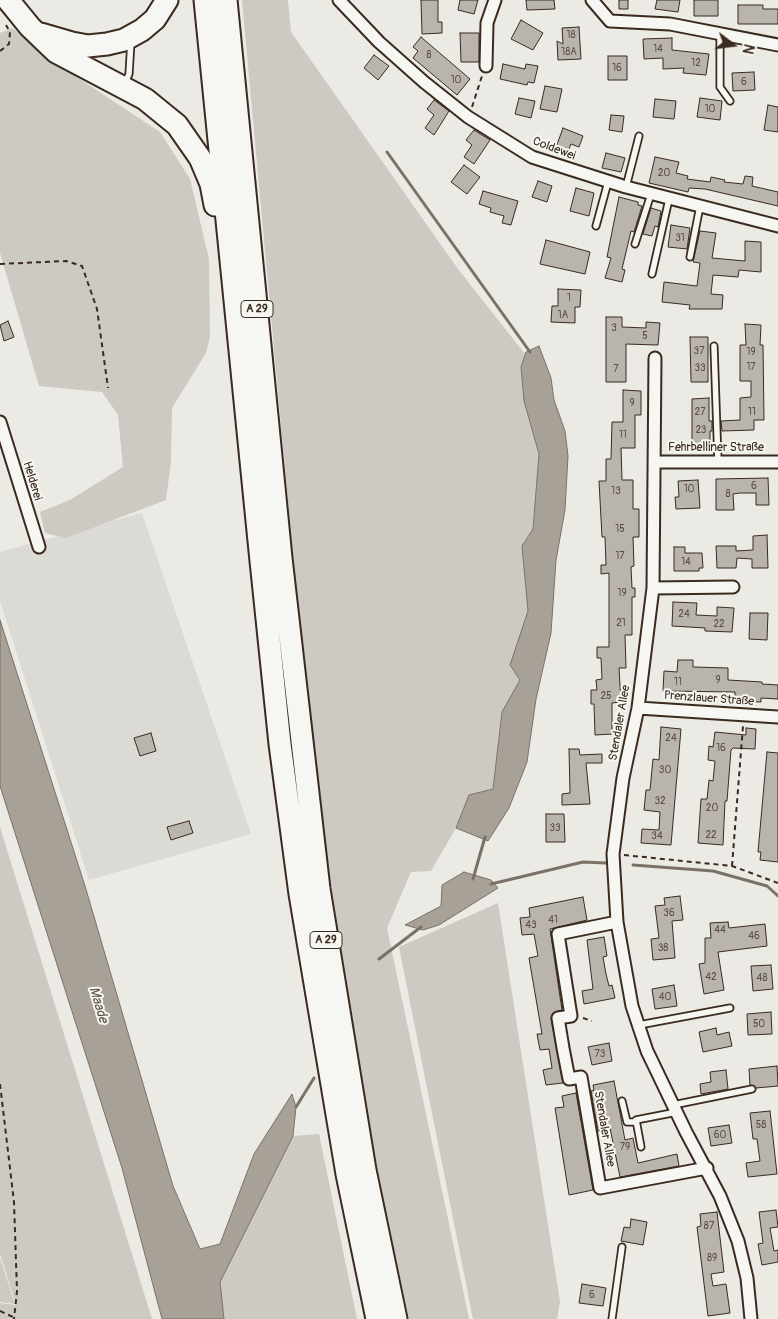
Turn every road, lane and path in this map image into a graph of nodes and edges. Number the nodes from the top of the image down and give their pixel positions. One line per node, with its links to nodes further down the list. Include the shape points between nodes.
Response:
1 (167, 0): 10 (highway, via 155,18)
2 (205, 0): 26 (highway, A 29)
3 (226, 0): 60 (highway, A 29, via 281,558 319,889 364,1170)
4 (339, 0): 16 (street, Coldewei, via 379,42)
5 (495, 0): 13 (street, via 487,23)
6 (592, 0): 9 (street, via 610,21 670,24)
7 (6, 10): 8 (highway); 12 (path, via 9,44)
8 (36, 33): 10 (highway, via 88,46); 14 (highway, via 56,52)
9 (720, 34): 11 (street); 15 (lane, via 720,87)
10 (130, 36): 14 (lane, via 130,65)
11 (778, 45)
12 (0, 52)
13 (486, 66): 16 (path)
14 (123, 88): 26 (highway, via 161,110 190,140 211,184 220,238)
15 (730, 101)
16 (468, 117): 18 (street, Coldewei, via 532,157)
17 (639, 136): 19 (lane)
18 (608, 182): 19 (street, Coldewei); 23 (lane)
19 (626, 187): 20 (street, Coldewei)
20 (650, 194): 21 (street, Coldewei); 25 (lane)
21 (669, 199): 22 (street, Coldewei); 29 (lane)
22 (700, 206): 24 (street, Coldewei); 27 (lane)
23 (596, 226)
24 (778, 226)
25 (635, 244)
26 (232, 256): 59 (highway, A 29, via 262,571 300,894 347,1174)
27 (690, 257)
28 (0, 264): 32 (path, via 66,261 82,266 97,309)
29 (652, 274)
30 (714, 346): 35 (lane)
31 (655, 358): 34 (street, Stendaler Allee)
32 (108, 388)
33 (0, 422): 37 (street, Helderei)
34 (654, 462): 35 (street, Fehrbelliner Straße); 39 (street, Stendaler Allee)
35 (718, 462): 36 (street, Fehrbelliner Straße)
36 (778, 462)
37 (39, 547)
38 (733, 587): 39 (street)
39 (653, 588): 40 (street, Stendaler Allee)
40 (638, 708): 41 (street, Prenzlauer Straße); 43 (street, Stendaler Allee, via 623,778)
41 (744, 716): 42 (street, Prenzlauer Straße); 44 (path)
42 (778, 717)
43 (613, 854): 44 (path); 46 (street, Stendaler Allee)
44 (732, 866): 45 (path)
45 (778, 883)
46 (617, 922): 48 (street, Stendaler Allee, via 632,1006); 55 (street, Stendaler Allee, via 558,934 571,1016 558,1018 569,1079 581,1077 600,1188)
47 (730, 1008): 48 (lane)
48 (639, 1025): 52 (street, Stendaler Allee, via 647,1051)
49 (0, 1084): 58 (path, via 14,1202 17,1291)
50 (752, 1089): 52 (lane)
51 (622, 1101): 53 (lane, via 627,1122)
52 (675, 1109): 53 (lane); 55 (street, Stendaler Allee)
53 (636, 1122): 54 (lane)
54 (641, 1147)
55 (707, 1168): 62 (street, Stendaler Allee, via 738,1241 747,1278)
56 (622, 1247): 61 (lane)
57 (0, 1311): 58 (path)
58 (13, 1318)
59 (377, 1319)
60 (396, 1319)
61 (612, 1319)
62 (751, 1319)

